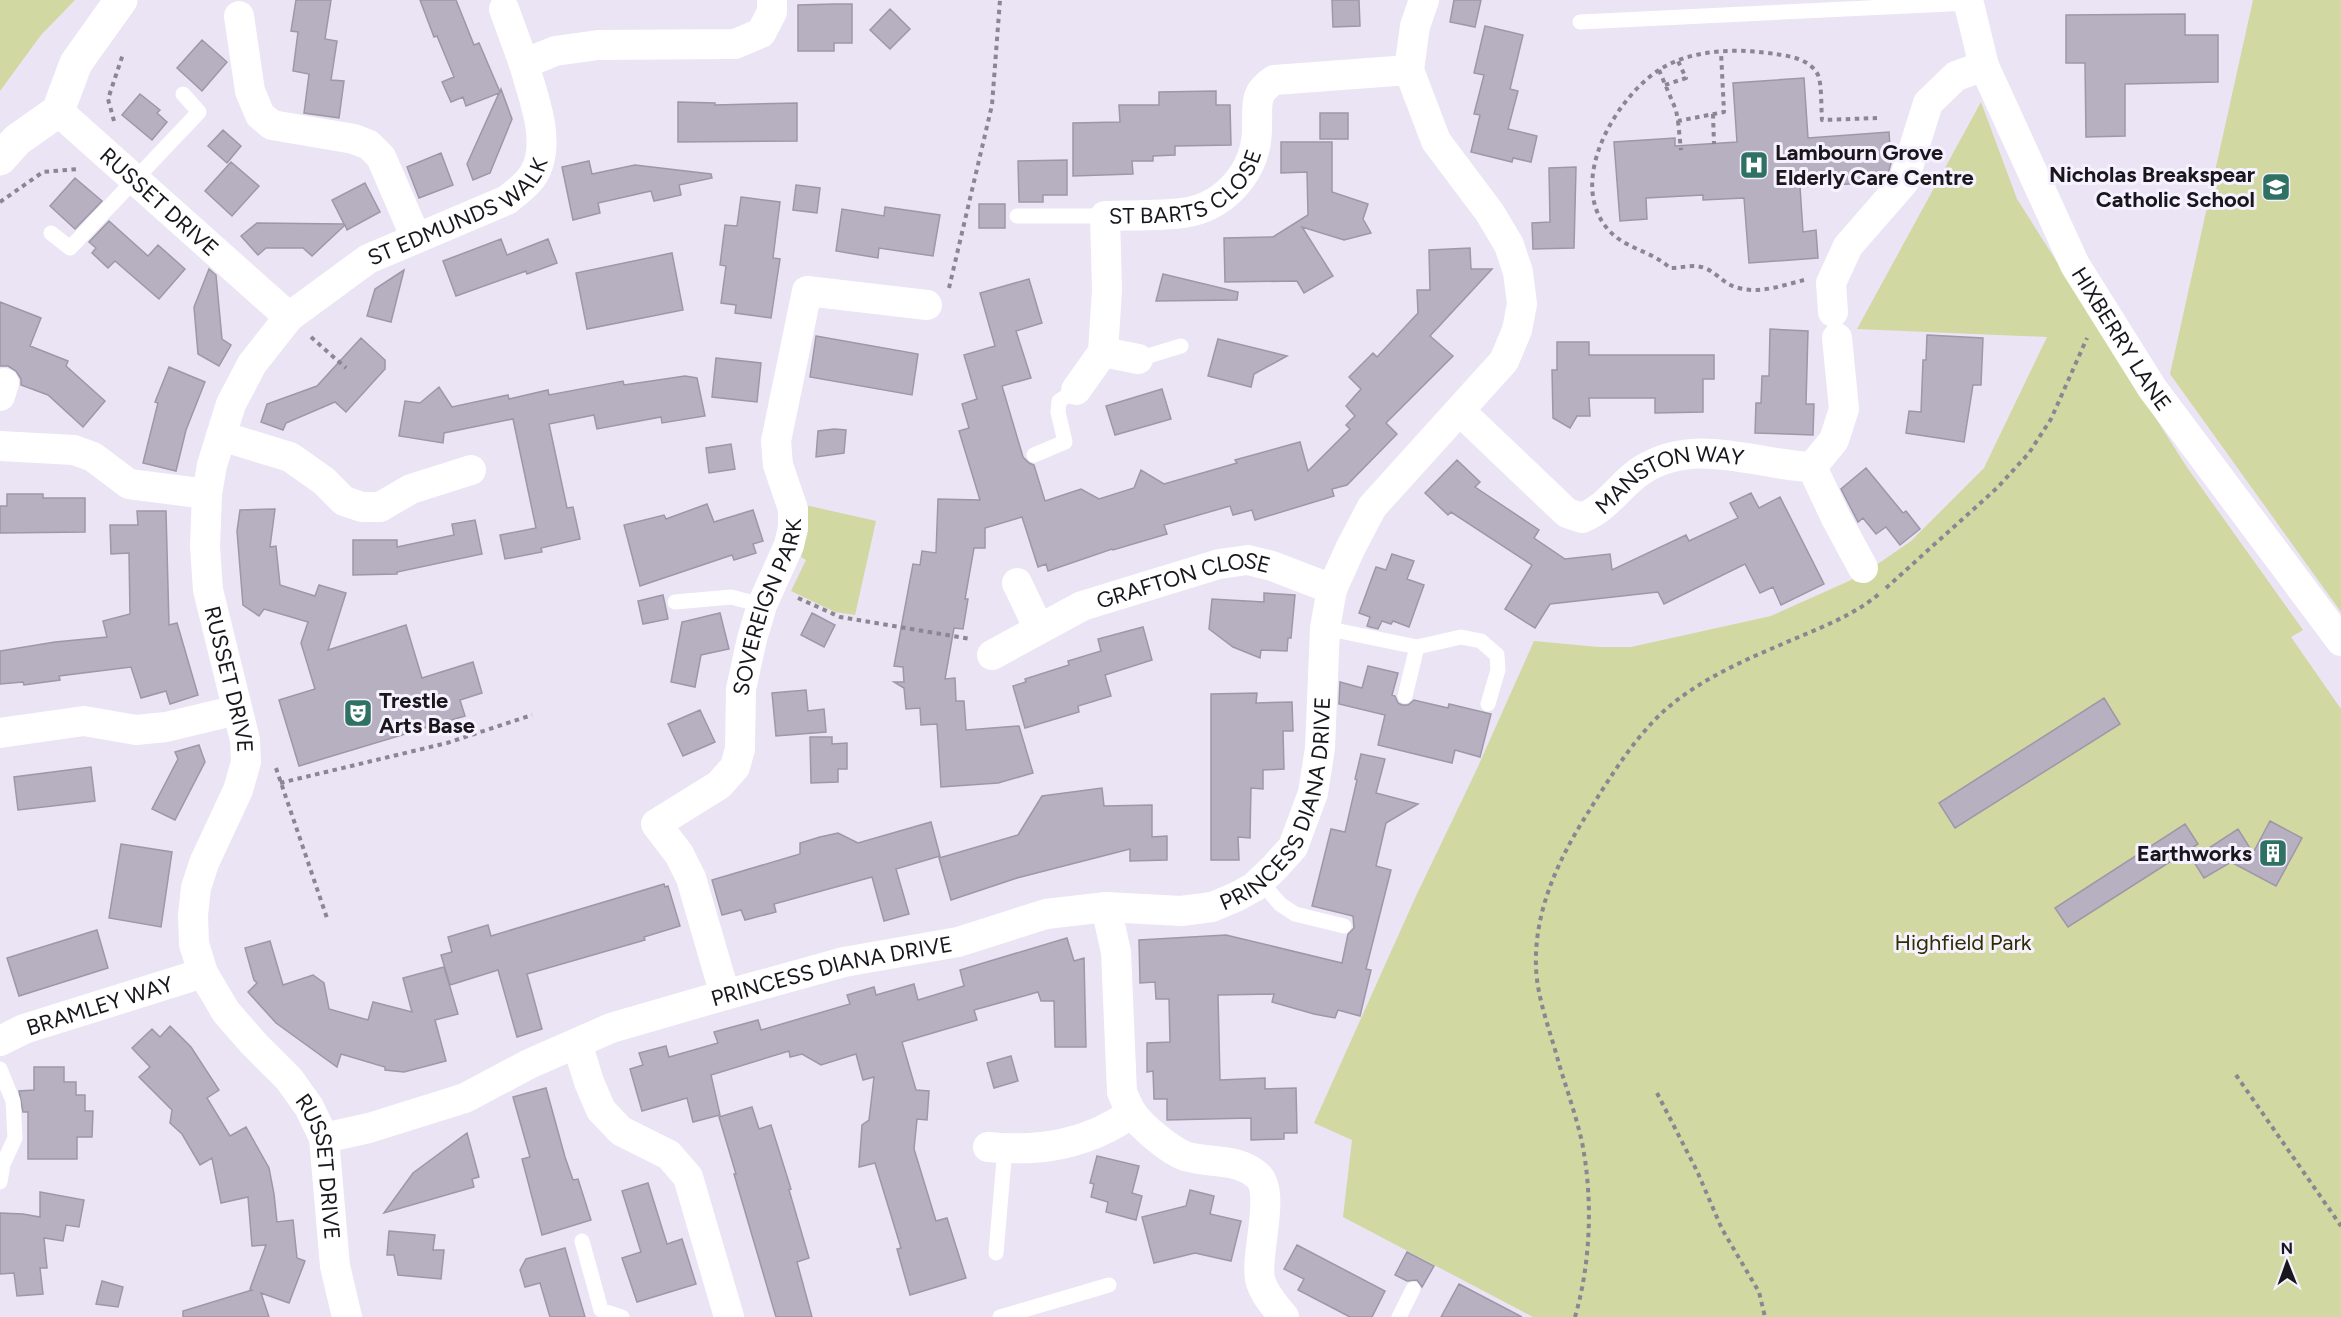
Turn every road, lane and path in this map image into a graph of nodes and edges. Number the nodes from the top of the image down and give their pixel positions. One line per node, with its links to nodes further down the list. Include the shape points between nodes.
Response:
1 (121, 0): 19 (street, via 76,63)
2 (772, 0): 13 (street, via 772,12 761,33 735,44 598,45 555,51)
3 (1000, 0): 34 (path, via 992,105 948,292)
4 (1424, 0): 15 (street, PRINCESS DIANA DRIVE, via 1414,26)
5 (1969, 2): 6 (lane); 14 (street, HIXBERRY LANE)
6 (1744, 7): 9 (lane)
7 (504, 9): 13 (street, ST EDMUNDS WALK)
8 (239, 16): 33 (street, via 250,91 260,114 272,125 369,145 381,157)
9 (1581, 22)
10 (125, 45): 23 (path, via 108,99)
11 (1720, 52): 12 (path); 20 (path, via 1724,112); 21 (path, via 1755,51 1806,62 1818,75 1822,120)
12 (1678, 61): 16 (path); 17 (path, via 1686,78)
13 (524, 63): 33 (street, ST EDMUNDS WALK, via 542,131 538,165 526,184 507,200)
14 (1984, 66): 35 (street, via 1956,76 1928,103 1903,183 1848,246); 36 (street, HIXBERRY LANE, via 2075,265)
15 (1409, 70): 31 (street, ST BARTS CLOSE, via 1274,80 1262,87 1258,100 1257,145 1249,169 1229,191 1214,203 1185,213); 43 (street, PRINCESS DIANA DRIVE, via 1436,141 1490,213 1509,245 1518,272 1522,304 1517,330 1504,361)
16 (1659, 70): 17 (path); 35 (path, via 1622,108 1595,157 1591,182 1594,204 1605,226 1622,242 1661,259 1670,268 1690,265 1706,269 1726,284 1741,289 1757,290 1806,280)
17 (1665, 85): 22 (path)
18 (183, 94): 28 (lane, via 199,112)
19 (58, 111): 26 (street, via 17,140); 28 (street, RUSSET DRIVE)
20 (1713, 114): 22 (path); 24 (path)
21 (1877, 118)
22 (1678, 121): 25 (path)
23 (115, 127)
24 (1714, 144)
25 (1681, 150)
26 (0, 159)
27 (79, 169): 29 (path, via 43,172)
28 (135, 179): 32 (lane, via 70,248); 37 (street, RUSSET DRIVE)
29 (0, 202)
30 (1017, 216): 31 (lane)
31 (1105, 216): 39 (street, ST BARTS CLOSE, via 1107,290)
32 (51, 232)
33 (416, 238): 37 (street, ST EDMUNDS WALK, via 368,259)
34 (927, 305): 55 (street, SOVEREIGN PARK, via 807,291 776,441 778,465 793,509 793,527)
35 (1834, 311): 47 (street, via 1844,409 1834,440)
36 (2104, 314): 58 (street, HIXBERRY LANE, via 2152,388); 94 (path, via 2089,334 2051,419 2029,453 1997,488 1866,606 1736,663 1691,689 1664,711 1639,738 1572,838 1546,895 1538,929 1536,968 1582,1142 1589,1195 1586,1262)
37 (289, 317): 41 (path); 44 (street, RUSSET DRIVE, via 252,364 231,404)
38 (1181, 346): 40 (lane)
39 (1103, 352): 40 (street); 42 (street)
40 (1138, 359)
41 (346, 368)
42 (1076, 390): 46 (lane, via 1059,401 1065,442)
43 (1460, 411): 47 (street, MANSTON WAY, via 1567,513 1582,518 1597,512 1642,470 1695,452); 52 (street, PRINCESS DIANA DRIVE, via 1372,507)
44 (221, 436): 48 (street, via 290,456 344,501 362,507 380,507 411,489); 49 (street, RUSSET DRIVE)
45 (0, 446): 49 (street, via 74,450 93,457 129,484)
46 (1034, 454)
47 (1812, 467): 50 (street)
48 (471, 470)
49 (207, 494): 63 (street, RUSSET DRIVE, via 208,590)
50 (1863, 568)
51 (1017, 583): 57 (street)
52 (1332, 589): 56 (street, PRINCESS DIANA DRIVE); 57 (street, GRAFTON CLOSE, via 1248,560 1219,564 1082,606)
53 (797, 597): 60 (path, via 840,617 974,640)
54 (675, 602): 55 (lane, via 731,597)
55 (762, 605): 73 (street, SOVEREIGN PARK, via 741,689 740,749 735,767 719,785 656,824 691,878)
56 (1325, 628): 59 (lane); 68 (street, PRINCESS DIANA DRIVE, via 1320,748 1313,793 1293,847)
57 (1039, 629): 60 (street, GRAFTON CLOSE)
58 (2341, 641)
59 (1416, 647): 61 (lane); 62 (lane, via 1461,637 1481,641 1497,656 1498,670)
60 (992, 655)
61 (1405, 696)
62 (1488, 704)
63 (237, 711): 65 (street, via 166,728 136,730 84,721); 66 (street, RUSSET DRIVE)
64 (532, 715): 67 (path, via 447,743)
65 (0, 733)
66 (246, 762): 67 (path, via 274,763); 72 (street, RUSSET DRIVE, via 196,888 194,944)
67 (280, 783): 70 (path)
68 (1260, 881): 69 (street, PRINCESS DIANA DRIVE, via 1212,907 1181,911); 71 (lane, via 1280,904 1295,914)
69 (1106, 907): 73 (street, PRINCESS DIANA DRIVE, via 1046,915 958,942 844,963); 79 (street, via 1116,952 1122,1092)
70 (328, 921)
71 (1344, 926)
72 (203, 973): 74 (street, BRAMLEY WAY, via 24,1029); 80 (street, RUSSET DRIVE, via 226,1012 289,1079)
73 (725, 995): 75 (street, PRINCESS DIANA DRIVE, via 611,1028)
74 (0, 1041)
75 (577, 1043): 80 (street, PRINCESS DIANA DRIVE, via 465,1098); 90 (street, via 601,1110 621,1131 669,1155 688,1177)
76 (0, 1069): 82 (lane, via 12,1101 15,1138)
77 (2236, 1076): 83 (path)
78 (1657, 1093): 95 (path, via 1722,1229 1760,1292)
79 (1132, 1113): 81 (street, via 1083,1140); 92 (street, via 1184,1156 1238,1164 1260,1178 1266,1196 1258,1260 1260,1281)
80 (324, 1138): 88 (street, RUSSET DRIVE, via 335,1266)
81 (997, 1147): 85 (lane)
82 (0, 1182)
83 (2341, 1226)
84 (582, 1241): 89 (lane, via 601,1310)
85 (996, 1253)
86 (1109, 1285): 91 (lane)
87 (1413, 1289): 93 (lane)
88 (347, 1317)
89 (622, 1317)
90 (729, 1317)
91 (1000, 1317)
92 (1284, 1317)
93 (1399, 1317)
94 (1575, 1317)
95 (1765, 1317)

